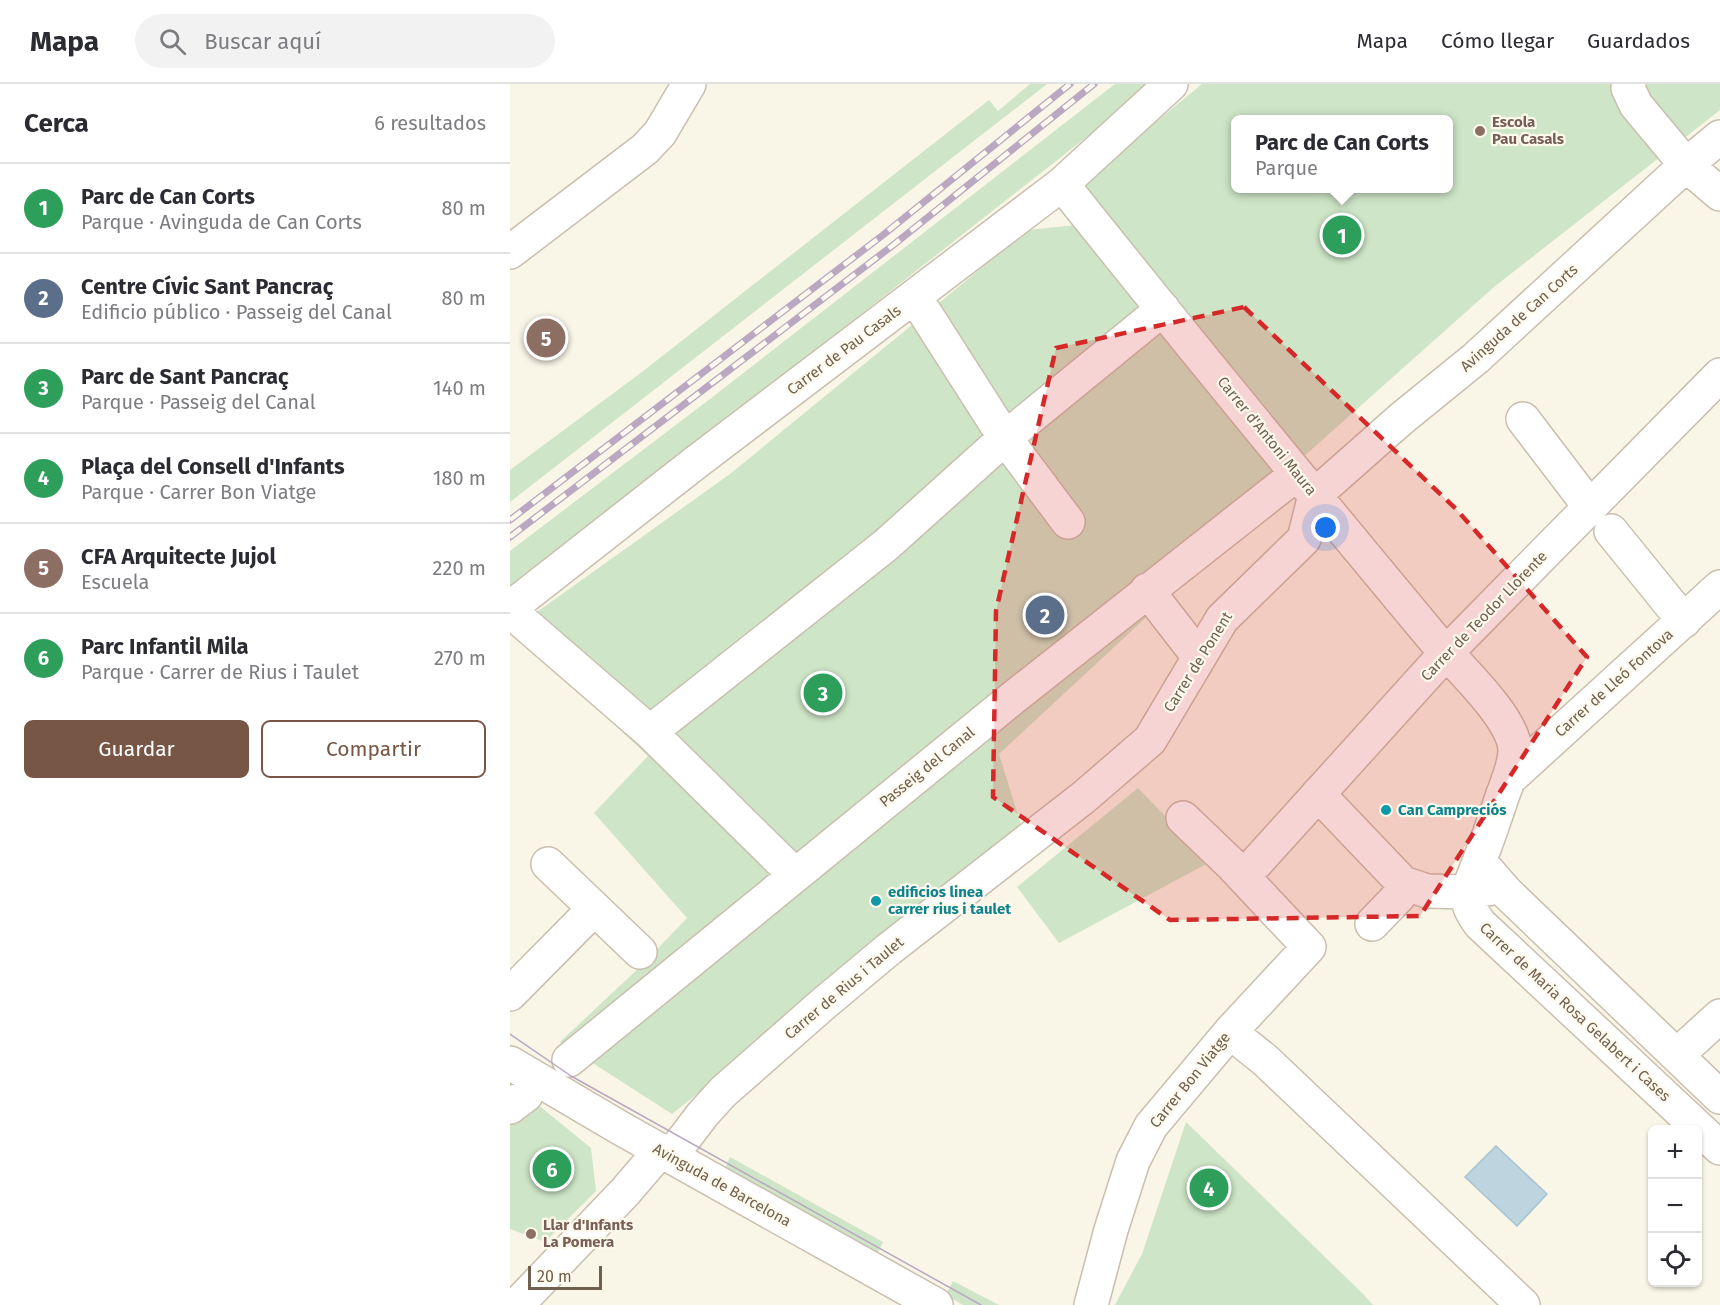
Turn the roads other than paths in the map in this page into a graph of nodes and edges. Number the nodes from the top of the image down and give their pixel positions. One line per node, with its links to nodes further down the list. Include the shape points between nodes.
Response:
1 (689, 84): 8 (street, via 660,133 645,149)
2 (1171, 84): 6 (street, Carrer de Pau Casals)
3 (1629, 84): 5 (street, via 1636,105)
4 (1720, 136): 5 (street, Avinguda de Can Corts)
5 (1686, 165): 7 (street); 14 (street, Avinguda de Can Corts, via 1476,358 1401,419)
6 (1062, 184): 10 (street, Carrer d'Antoni Maura); 19 (street, Carrer de Pau Casals, via 695,463)
7 (1720, 195)
8 (510, 252)
9 (920, 305): 13 (street)
10 (1163, 309): 13 (street); 14 (street, Carrer d'Antoni Maura)
11 (1720, 375): 15 (street, Carrer de Teodor Llorente)
12 (1523, 419): 15 (street)
13 (1005, 438): 16 (street); 23 (street, via 886,544)
14 (1302, 488): 18 (street, Passeig del Canal); 22 (street, Carrer d'Antoni Maura); 24 (street, Carrer de Ponent, via 1304,539 1222,619 1150,740)
15 (1601, 519): 20 (street); 22 (street, Carrer de Teodor Llorente)
16 (1068, 522)
17 (1720, 587): 20 (street, Carrer de Lleó Fontova)
18 (1147, 590): 21 (street); 31 (street, Passeig del Canal)
19 (517, 615): 23 (street)
20 (1684, 621): 25 (street, Carrer de Lleó Fontova)
21 (1192, 648)
22 (1446, 653): 25 (street, Carrer d'Antoni Maura, via 1510,731 1515,751); 26 (street, Carrer de Teodor Llorente)
23 (650, 732): 31 (street)
24 (1117, 770): 46 (street, Carrer de Rius i Taulet, via 822,1005 723,1092)
25 (1508, 780): 28 (street, Carrer d'Antoni Maura)
26 (1318, 794): 29 (street, Carrer de Teodor Llorente); 33 (street, via 1403,884 1427,891)
27 (1183, 818): 40 (street, Carrer Bon Viatge, via 1309,947)
28 (1483, 855): 32 (street, via 1487,870); 33 (street, Carrer d'Antoni Maura)
29 (1256, 863)
30 (548, 864): 35 (street)
31 (795, 874): 42 (street, Passeig del Canal)
32 (1500, 887): 33 (street); 41 (street)
33 (1467, 892): 45 (street, Carrer de Maria Rosa Gelabert i Cases, via 1471,913 1480,924)
34 (1399, 896): 36 (street)
35 (594, 909): 37 (street); 38 (street)
36 (1372, 924)
37 (640, 952)
38 (510, 994)
39 (1720, 1016): 41 (street)
40 (1230, 1032): 49 (street, Carrer Bon Viatge, via 1151,1126 1111,1230); 50 (street, via 1265,1060)
41 (1677, 1055): 44 (street)
42 (569, 1060)
43 (510, 1063): 46 (street, Avinguda de Barcelona)
44 (1720, 1097)
45 (1720, 1148)
46 (666, 1153): 47 (street, Carrer de Rius i Taulet); 48 (street, Avinguda de Barcelona)
47 (517, 1305)
48 (936, 1305)
49 (1091, 1305)
50 (1523, 1305)

